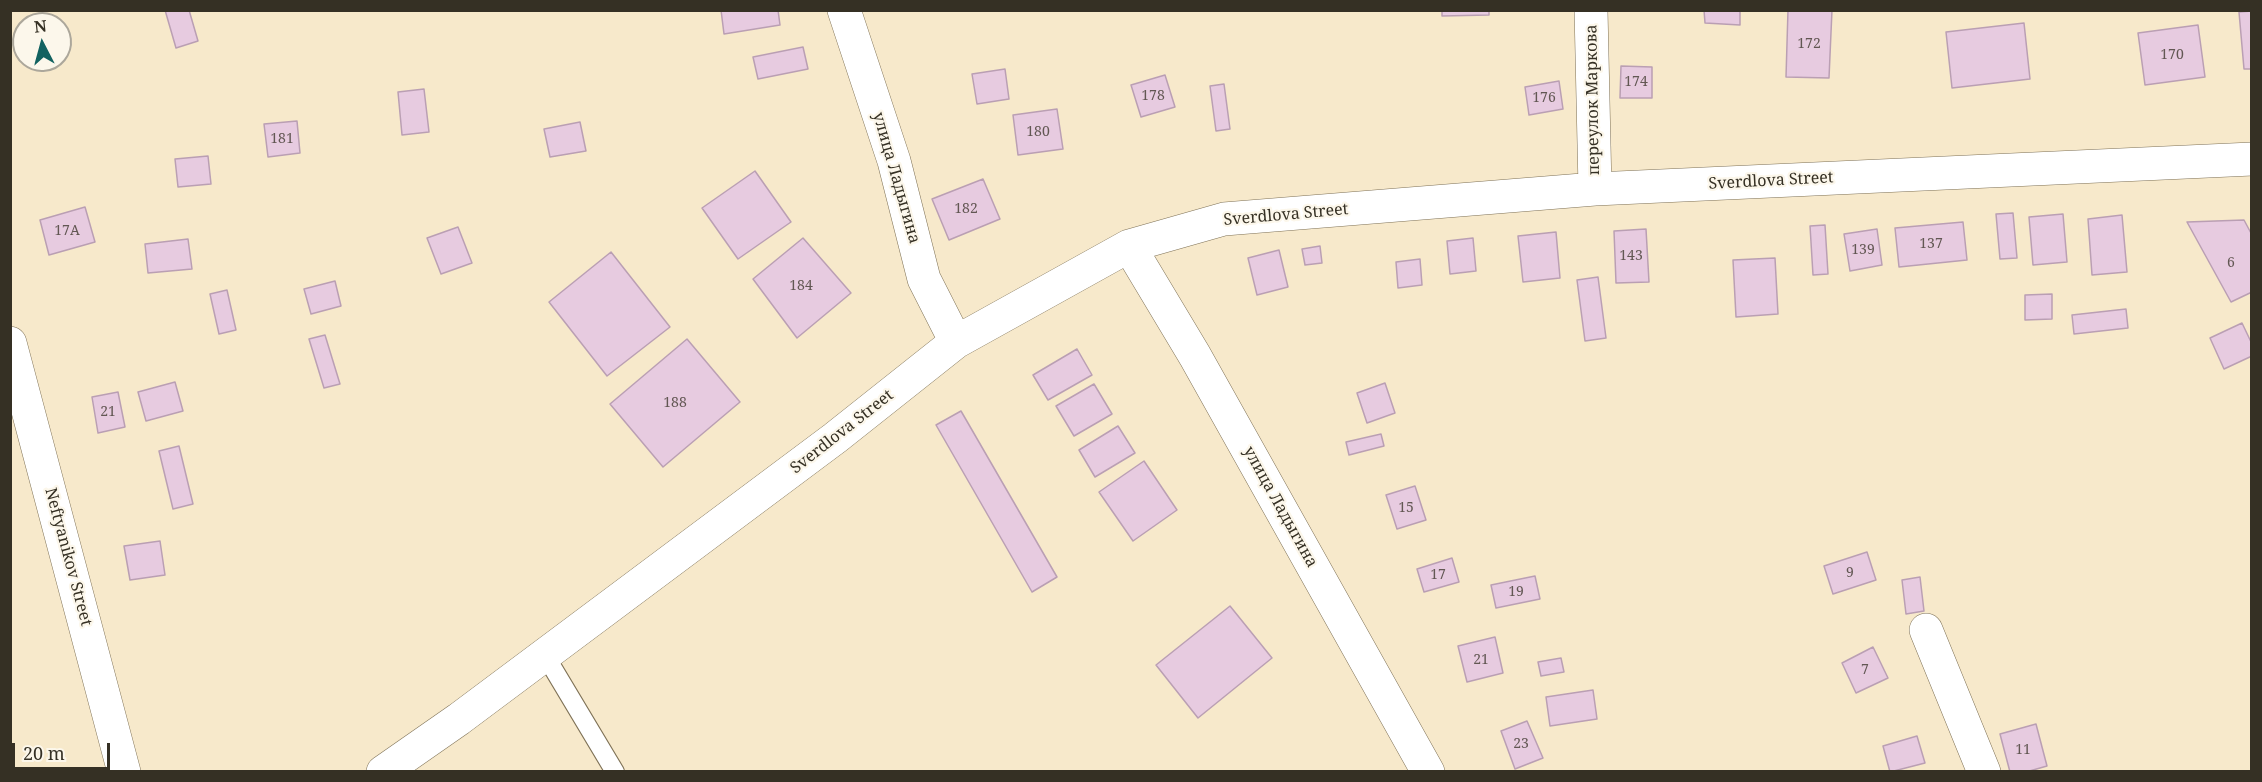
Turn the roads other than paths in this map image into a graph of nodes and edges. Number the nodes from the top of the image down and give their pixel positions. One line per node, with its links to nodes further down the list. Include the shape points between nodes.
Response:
1 (844, 10): 6 (street, улица Ладыгина, via 894,161 924,279)
2 (1591, 10): 4 (street, переулок Маркова)
3 (2252, 159): 4 (street, Sverdlova Street)
4 (1594, 189): 5 (street, Sverdlova Street, via 1224,219)
5 (1128, 246): 6 (street, Sverdlova Street); 13 (street, улица Ладыгина, via 1195,356)
6 (956, 342): 9 (street, Sverdlova Street, via 836,438)
7 (10, 343): 10 (street, Neftyanikov Street)
8 (1926, 630): 14 (street)
9 (545, 655): 11 (street, Sverdlova Street); 12 (lane)
10 (124, 771)
11 (383, 771)
12 (615, 771)
13 (1428, 771)
14 (1984, 771)

